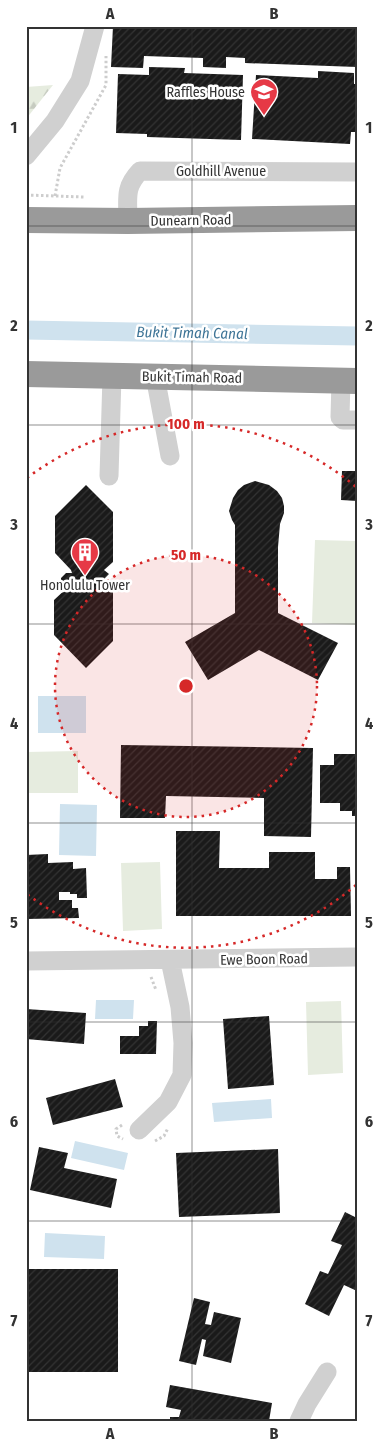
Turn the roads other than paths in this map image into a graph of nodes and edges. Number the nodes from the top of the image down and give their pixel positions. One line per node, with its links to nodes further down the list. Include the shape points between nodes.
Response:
1 (95, 26): 2 (street, via 80,81 55,121)
2 (26, 156)
3 (357, 172): 6 (street, Goldhill Avenue, via 140,171 131,180 128,191)
4 (357, 218): 6 (highway, Dunearn Road)
5 (26, 220): 6 (highway, Dunearn Road)
6 (128, 221)
7 (26, 374): 8 (highway, Bukit Timah Road)
8 (112, 376): 9 (highway, Bukit Timah Road); 13 (street)
9 (155, 376): 10 (highway, Bukit Timah Road); 12 (street)
10 (349, 380): 11 (street, via 340,417)
11 (357, 420)
12 (170, 456)
13 (109, 476)
14 (357, 958): 15 (street, Ewe Boon Road)
15 (170, 960): 16 (street, Ewe Boon Road); 17 (street, via 180,1007 182,1075 168,1102)
16 (26, 961)
17 (139, 1130)
18 (327, 1372): 19 (street)
19 (300, 1421)

